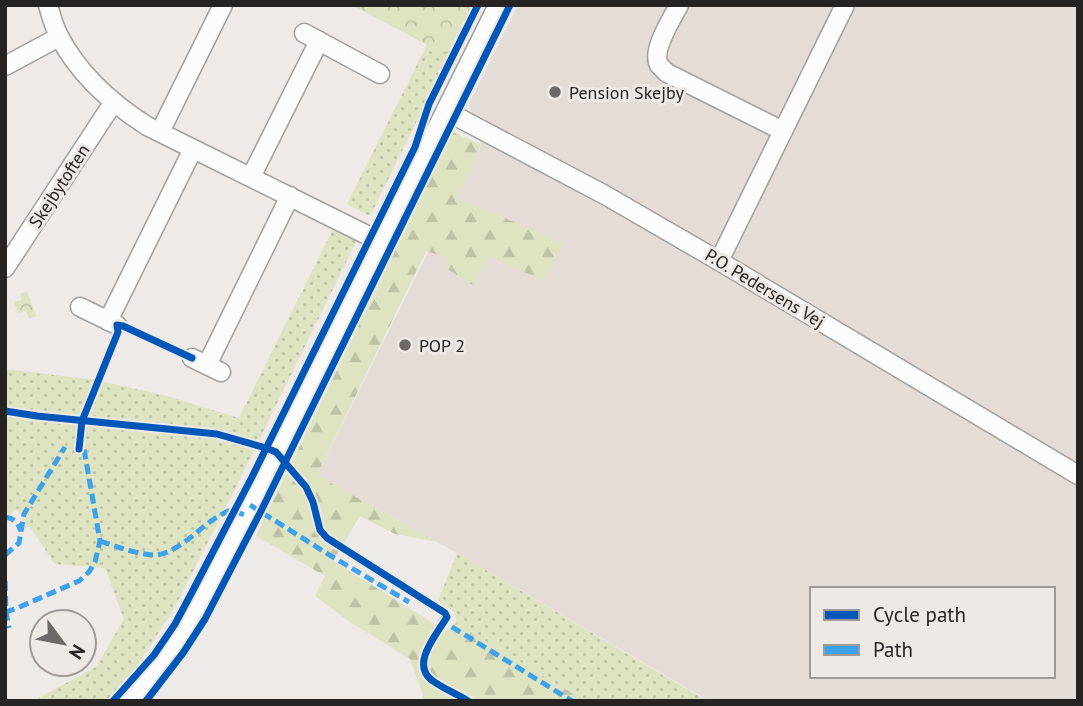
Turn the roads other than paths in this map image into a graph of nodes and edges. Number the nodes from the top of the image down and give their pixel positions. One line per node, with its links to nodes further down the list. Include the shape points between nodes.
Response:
1 (48, 5): 6 (street)
2 (223, 5): 12 (street)
3 (498, 5): 10 (street)
4 (679, 5): 11 (street, via 658,47 659,65)
5 (845, 5): 11 (street)
6 (59, 37): 7 (street); 9 (street, via 88,78)
7 (5, 66)
8 (380, 74): 14 (street, via 311,37)
9 (113, 103): 12 (street); 18 (street, Skejbytoften)
10 (446, 111): 16 (street); 17 (street, P.O. Pedersens Vej)
11 (783, 131): 17 (street)
12 (160, 132): 13 (street)
13 (193, 149): 14 (street); 19 (street, via 113,323)
14 (251, 177): 15 (street)
15 (290, 196): 16 (street); 20 (street)
16 (381, 242): 22 (street, via 209,587 160,667)
17 (719, 261): 21 (street, P.O. Pedersens Vej)
18 (5, 268)
19 (80, 307)
20 (207, 365)
21 (1078, 475)
22 (130, 701)

